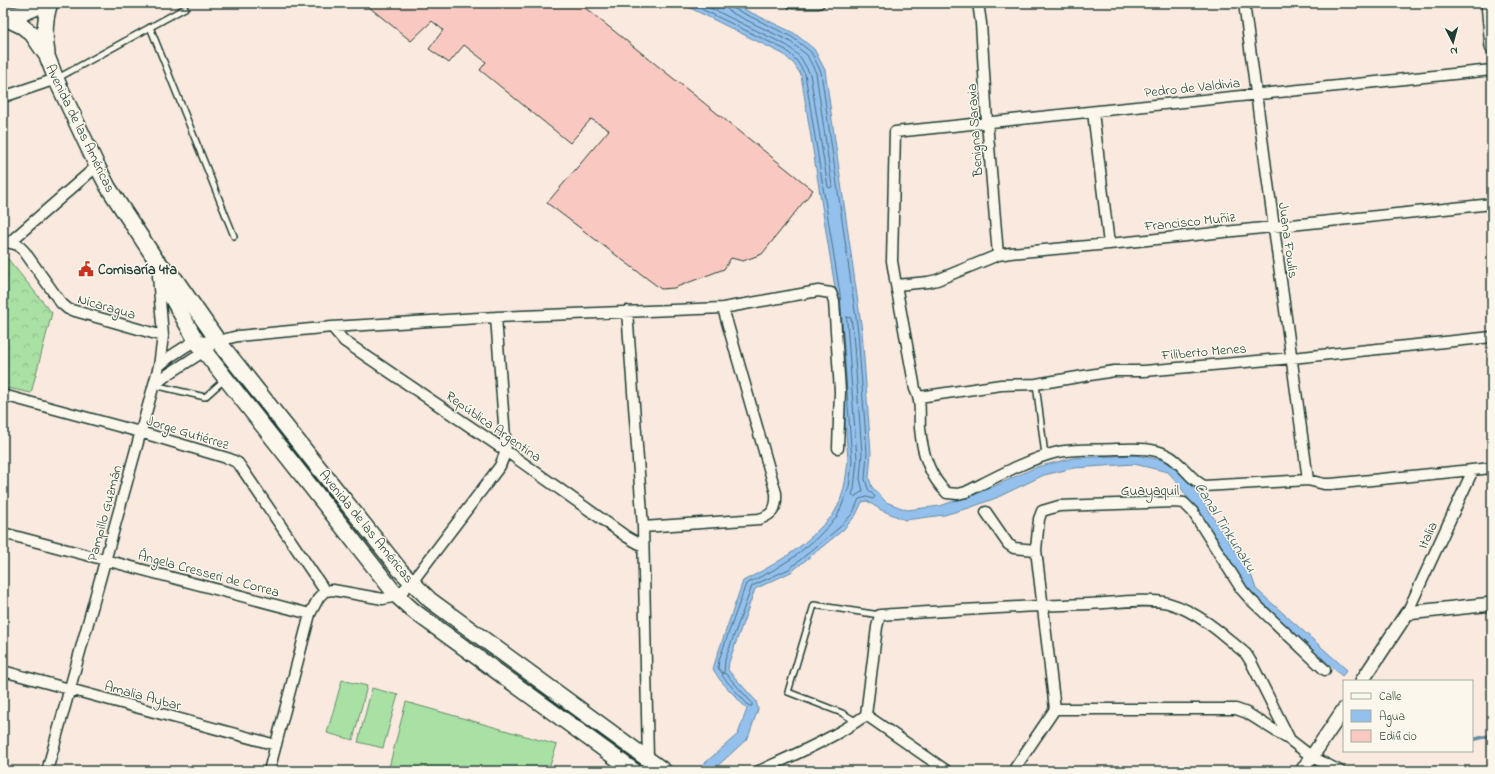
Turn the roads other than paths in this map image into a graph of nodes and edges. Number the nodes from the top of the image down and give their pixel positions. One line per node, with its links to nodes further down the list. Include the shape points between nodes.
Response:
1 (43, 3): 9 (main road, via 26,12)
2 (50, 3): 12 (main road, via 44,34)
3 (792, 3): 4 (street)
4 (819, 3)
5 (978, 3): 18 (street, Benigna Saravia)
6 (1244, 3): 15 (street, Juana Fowlis)
7 (1488, 3): 11 (street)
8 (185, 8): 10 (lane)
9 (3, 16): 12 (main road, via 32,34)
10 (150, 27): 14 (lane); 22 (lane)
11 (1492, 47)
12 (47, 56): 14 (main road, Avenida de las Américas)
13 (1492, 70): 15 (street, Pedro de Valdivia)
14 (56, 79): 16 (street); 19 (main road, Avenida de las Américas)
15 (1255, 95): 17 (street, Pedro de Valdivia); 21 (street, Juana Fowlis)
16 (3, 97)
17 (1093, 112): 18 (street, Pedro de Valdivia); 24 (street)
18 (987, 122): 25 (street, Benigna Saravia); 27 (street, Pedro de Valdivia, via 895,132 892,261)
19 (97, 166): 23 (street); 26 (main road, Avenida de las Américas)
20 (1492, 204): 21 (street, Francisco Muñiz)
21 (1272, 226): 24 (street, Francisco Muñiz); 36 (street, Juana Fowlis)
22 (234, 236)
23 (7, 241): 32 (street, Nicaragua, via 18,245 24,251 64,306 73,311)
24 (1109, 244): 25 (street, Francisco Muñiz)
25 (998, 255): 27 (street, Francisco Muñiz, via 937,280)
26 (156, 260): 32 (street, Pampillo Guzmán); 34 (main road, Avenida de las Américas, via 174,278); 35 (main road, Avenida de las Américas, via 167,289)
27 (896, 285): 42 (street, via 915,389)
28 (723, 308): 29 (street); 44 (street, via 818,291 831,293 834,301 840,391); 51 (street, via 776,493 775,509 766,517 759,519)
29 (627, 311): 30 (street); 51 (street)
30 (496, 317): 31 (street); 45 (street)
31 (332, 327): 34 (street, via 238,336); 45 (street, República Argentina, via 344,341)
32 (163, 336): 37 (street, Pampillo Guzmán)
33 (1492, 337): 36 (street, Filiberto Menes)
34 (218, 341): 35 (street); 56 (main road, Avenida de las Américas)
35 (202, 347): 37 (street, via 188,345); 38 (main road, Avenida de las Américas); 40 (street)
36 (1292, 358): 39 (street, Filiberto Menes, via 1144,371 1114,371); 49 (street, Juana Fowlis)
37 (159, 366): 40 (street, Pampillo Guzmán)
38 (226, 378): 40 (lane, via 205,397); 58 (main road, Avenida de las Américas)
39 (1036, 384): 42 (street, Filiberto Menes); 46 (lane)
40 (154, 385): 43 (street, Pampillo Guzmán)
41 (3, 395): 43 (street, Jorge Gutiérrez)
42 (919, 397): 46 (street, via 920,429 925,456 929,469 947,493 966,492)
43 (140, 432): 55 (street, Pampillo Guzmán); 57 (street, Jorge Gutiérrez, via 238,463)
44 (838, 448)
45 (506, 451): 53 (street, República Argentina); 56 (street, via 500,466)
46 (1045, 455): 49 (street, Guayaquil, via 1131,449 1157,451 1168,455 1204,486)
47 (1492, 468): 48 (street, Guayaquil)
48 (1473, 470): 49 (street, Guayaquil, via 1331,484); 61 (street, Italia)
49 (1308, 480)
50 (986, 512): 54 (street, via 1008,544 1014,548)
51 (643, 527): 53 (street)
52 (3, 533): 55 (street, Ángela Cresseri de Correa)
53 (643, 546): 75 (street)
54 (1036, 550): 60 (street); 64 (street, Guayaquil, via 1042,511 1059,506 1184,503 1193,512 1242,590)
55 (106, 560): 62 (street, Ángela Cresseri de Correa); 67 (street, Pampillo Guzmán)
56 (412, 582): 58 (street); 75 (main road, Avenida de las Américas, via 430,600)
57 (325, 591): 58 (street, via 333,590 383,600); 62 (street)
58 (397, 596): 78 (main road, Avenida de las Américas, via 415,612)
59 (1492, 604): 61 (street)
60 (1043, 605): 63 (street); 68 (street); 72 (street, via 1148,602 1167,603 1186,609 1246,654)
61 (1407, 613): 66 (street)
62 (310, 614): 73 (street)
63 (880, 615): 70 (street, via 876,627); 71 (lane, via 814,605 788,692 842,713)
64 (1325, 670)
65 (3, 671): 67 (street, Amalia Aybar)
66 (1363, 680)
67 (70, 689): 73 (street, Amalia Aybar); 76 (street, Pampillo Guzmán)
68 (1054, 709): 72 (street, via 1236,709 1247,713); 82 (street)
69 (1343, 710): 74 (street)
70 (866, 715): 71 (street); 81 (street)
71 (857, 722): 80 (street)
72 (1290, 740): 74 (street)
73 (276, 745): 77 (street)
74 (1312, 757): 83 (street); 84 (street)
75 (648, 760): 79 (main road, Avenida de las Américas)
76 (47, 771)
77 (269, 771)
78 (634, 771)
79 (664, 771)
80 (759, 771)
81 (947, 771)
82 (1013, 771)
83 (1302, 771)
84 (1340, 771)

